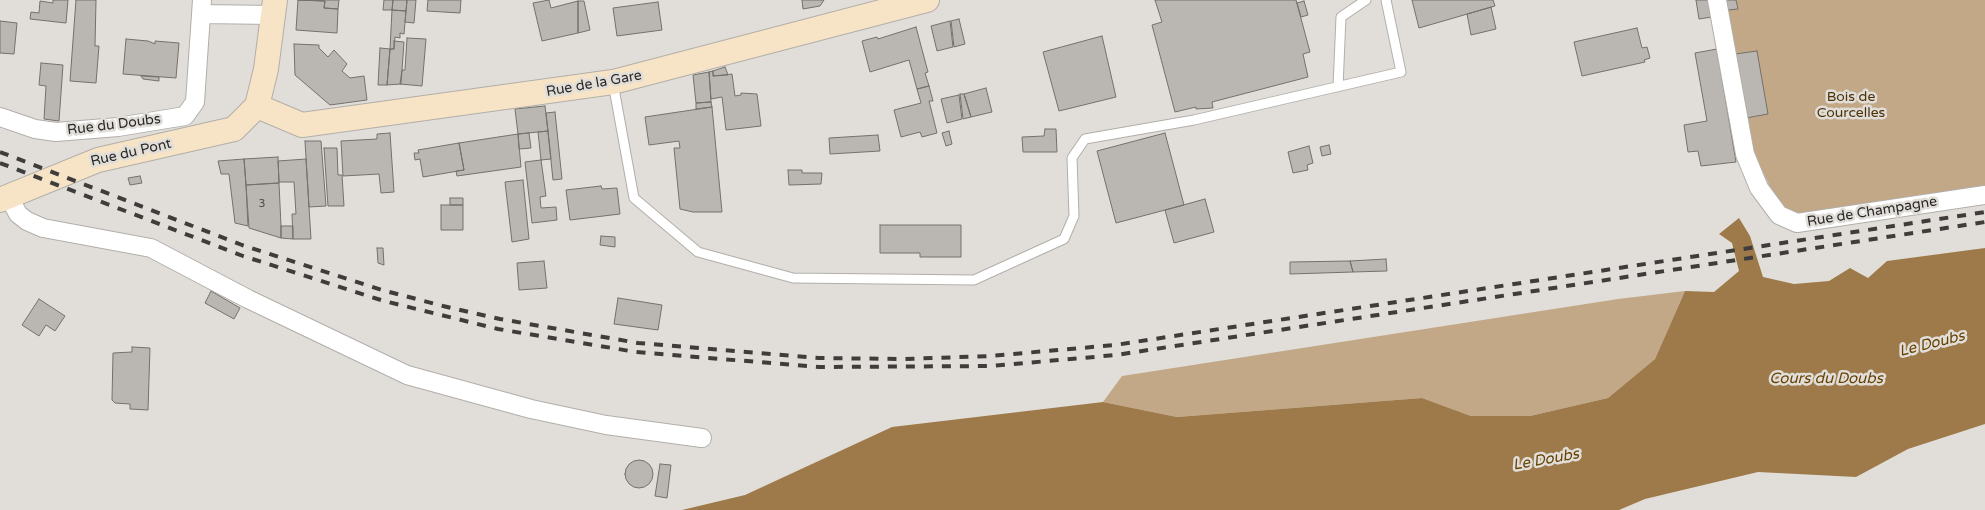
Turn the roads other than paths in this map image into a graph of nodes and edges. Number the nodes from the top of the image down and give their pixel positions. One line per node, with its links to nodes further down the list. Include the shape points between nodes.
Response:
1 (927, 0): 7 (main road, Rue de la Gare)
2 (1366, 0): 8 (lane, via 1341,16)
3 (1386, 0): 8 (lane, via 1401,72)
4 (1717, 0): 11 (street, Rue de Champagne, via 1745,154 1759,188 1779,216 1805,223)
5 (202, 7): 6 (street, Rue du Doubs); 10 (street, Rue du Doubs, via 195,102 184,116 118,127 56,132 35,129)
6 (274, 7): 9 (main road, via 266,69)
7 (614, 82): 8 (lane, via 634,198 698,252 793,278 974,280 1064,239 1074,216 1072,158 1085,139 1194,120); 9 (main road, Rue de la Gare, via 302,126)
8 (1338, 87)
9 (257, 106): 12 (main road, Rue du Pont, via 234,129 98,160)
10 (0, 117)
11 (1985, 195)
12 (4, 198): 13 (street, via 27,221 43,228 150,248 406,375 531,409 606,425)
13 (702, 438)

